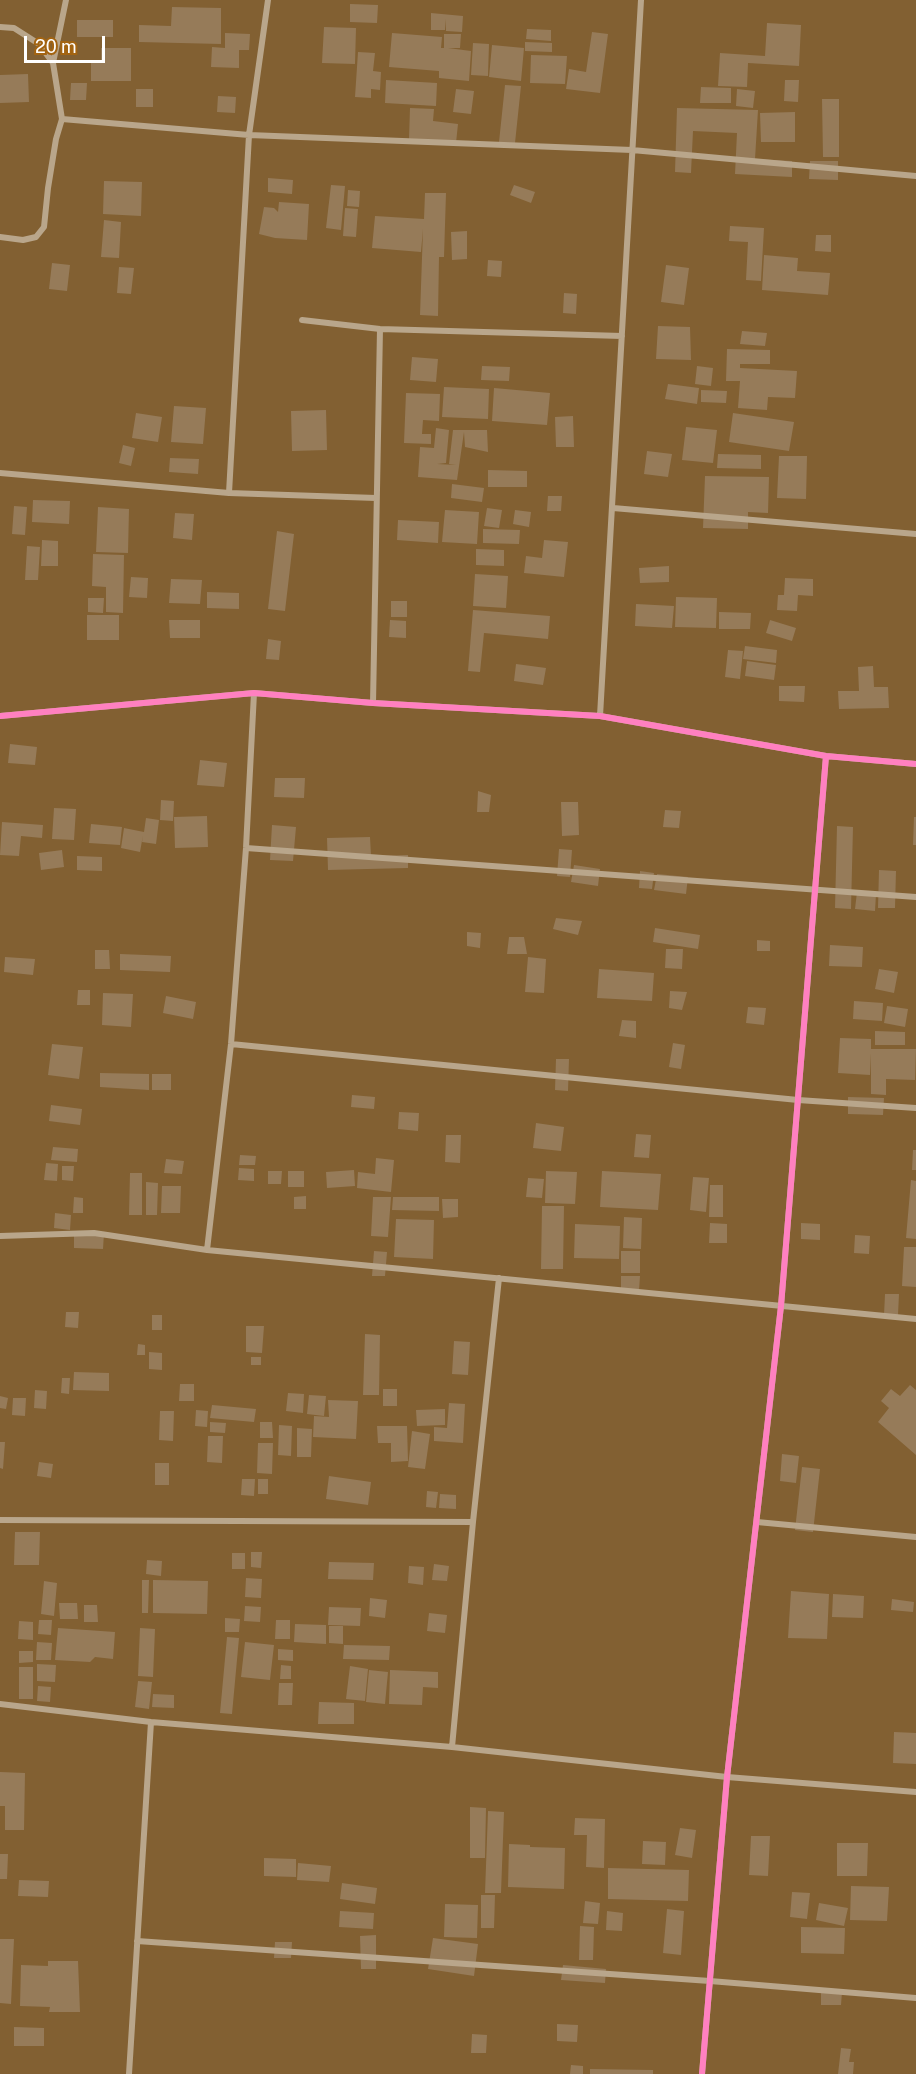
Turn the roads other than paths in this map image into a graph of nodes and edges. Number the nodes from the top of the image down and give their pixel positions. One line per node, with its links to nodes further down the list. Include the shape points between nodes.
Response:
1 (66, 0): 5 (street)
2 (268, 0): 7 (street)
3 (641, 0): 8 (street)
4 (0, 27): 5 (street, via 14,28 39,44)
5 (53, 63): 6 (street)
6 (62, 119): 7 (street); 10 (street, via 44,227 36,237 23,240)
7 (249, 135): 8 (street); 15 (street)
8 (632, 150): 9 (street); 13 (street)
9 (916, 176)
10 (0, 237)
11 (302, 320): 12 (street)
12 (380, 329): 13 (street); 16 (street)
13 (622, 336): 17 (street)
14 (0, 473): 15 (street)
15 (229, 493): 16 (street)
16 (376, 498): 20 (street)
17 (613, 508): 18 (street); 22 (street)
18 (916, 534)
19 (254, 693): 20 (street); 21 (street); 25 (street)
20 (373, 703): 22 (street)
21 (0, 716)
22 (600, 716): 23 (street)
23 (826, 756): 24 (street); 26 (street)
24 (916, 764)
25 (246, 848): 26 (street); 28 (street)
26 (815, 889): 27 (street); 29 (street)
27 (916, 897)
28 (231, 1044): 29 (street); 32 (street)
29 (798, 1100): 30 (street); 34 (street)
30 (916, 1108)
31 (0, 1236): 32 (street, via 94,1233)
32 (207, 1250): 33 (street)
33 (500, 1278): 34 (street); 37 (street)
34 (781, 1306): 35 (street); 38 (street)
35 (916, 1319)
36 (0, 1520): 37 (street)
37 (473, 1522): 42 (street)
38 (757, 1522): 39 (street); 43 (street)
39 (916, 1537)
40 (0, 1704): 41 (street)
41 (151, 1722): 42 (street); 45 (street)
42 (452, 1747): 43 (street)
43 (727, 1777): 44 (street); 46 (street)
44 (916, 1792)
45 (137, 1941): 46 (street); 48 (street)
46 (710, 1981): 47 (street); 49 (street)
47 (916, 1998)
48 (129, 2074)
49 (702, 2074)

